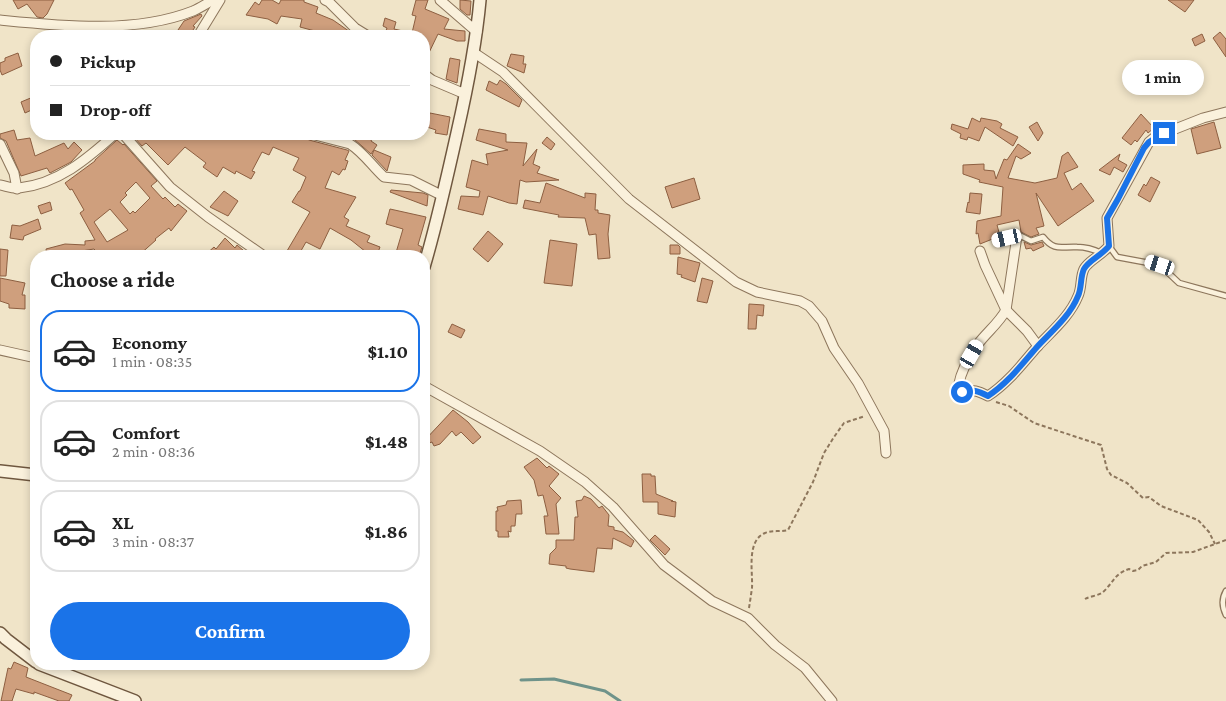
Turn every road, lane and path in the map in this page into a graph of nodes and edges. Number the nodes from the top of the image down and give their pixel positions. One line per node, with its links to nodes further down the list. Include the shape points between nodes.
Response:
1 (213, 0): 6 (street, via 194,11 159,21 124,25 58,25)
2 (220, 0): 7 (street)
3 (325, 0): 8 (street)
4 (440, 0): 9 (street)
5 (480, 0): 9 (main road)
6 (0, 20)
7 (202, 30)
8 (358, 30)
9 (477, 32): 10 (main road)
10 (473, 52): 12 (main road); 34 (street, via 503,72 629,199 730,278 748,288 809,306 822,321 834,348)
11 (430, 78): 12 (street)
12 (465, 94): 20 (main road)
13 (1226, 112): 25 (street, via 1196,120 1149,142 1107,218)
14 (108, 140): 19 (street, via 57,178)
15 (128, 140): 23 (street, via 170,187)
16 (335, 140): 20 (street, via 361,151 384,177 411,180)
17 (0, 144): 19 (street)
18 (0, 185): 19 (street)
19 (18, 189)
20 (443, 196): 24 (main road)
21 (1018, 236): 22 (lane); 25 (lane, via 1031,241 1044,237 1059,248 1074,246); 28 (street)
22 (996, 241)
23 (255, 250)
24 (429, 250)
25 (1106, 250): 27 (lane, via 1117,257 1160,265 1179,283); 29 (street, via 1083,270 1079,294 1073,306)
26 (980, 251): 28 (street)
27 (1226, 296)
28 (1006, 310): 29 (street); 33 (street, via 978,344 958,387 962,392 979,390)
29 (1038, 346): 33 (street, via 1008,380)
30 (0, 350): 31 (street)
31 (30, 357)
32 (430, 389): 43 (street, via 540,451 585,482 613,507 670,570 712,602)
33 (988, 396): 39 (path, via 1034,423 1100,445 1111,474 1127,482 1143,498 1149,497 1166,508 1198,520)
34 (874, 412): 35 (street, via 884,431); 43 (path, via 844,423 824,453 788,530 775,530 757,538 753,550)
35 (886, 453)
36 (0, 471): 37 (main road)
37 (30, 474)
38 (1226, 540): 39 (path)
39 (1214, 544): 41 (path, via 1193,552 1166,552 1156,562 1117,574 1104,591)
40 (1226, 591): 42 (lane, via 1223,597)
41 (1084, 599)
42 (1226, 615)
43 (748, 618): 48 (street, via 805,668)
44 (0, 633): 45 (main road)
45 (30, 657)
46 (56, 670): 47 (main road)
47 (135, 701)
48 (832, 701)

